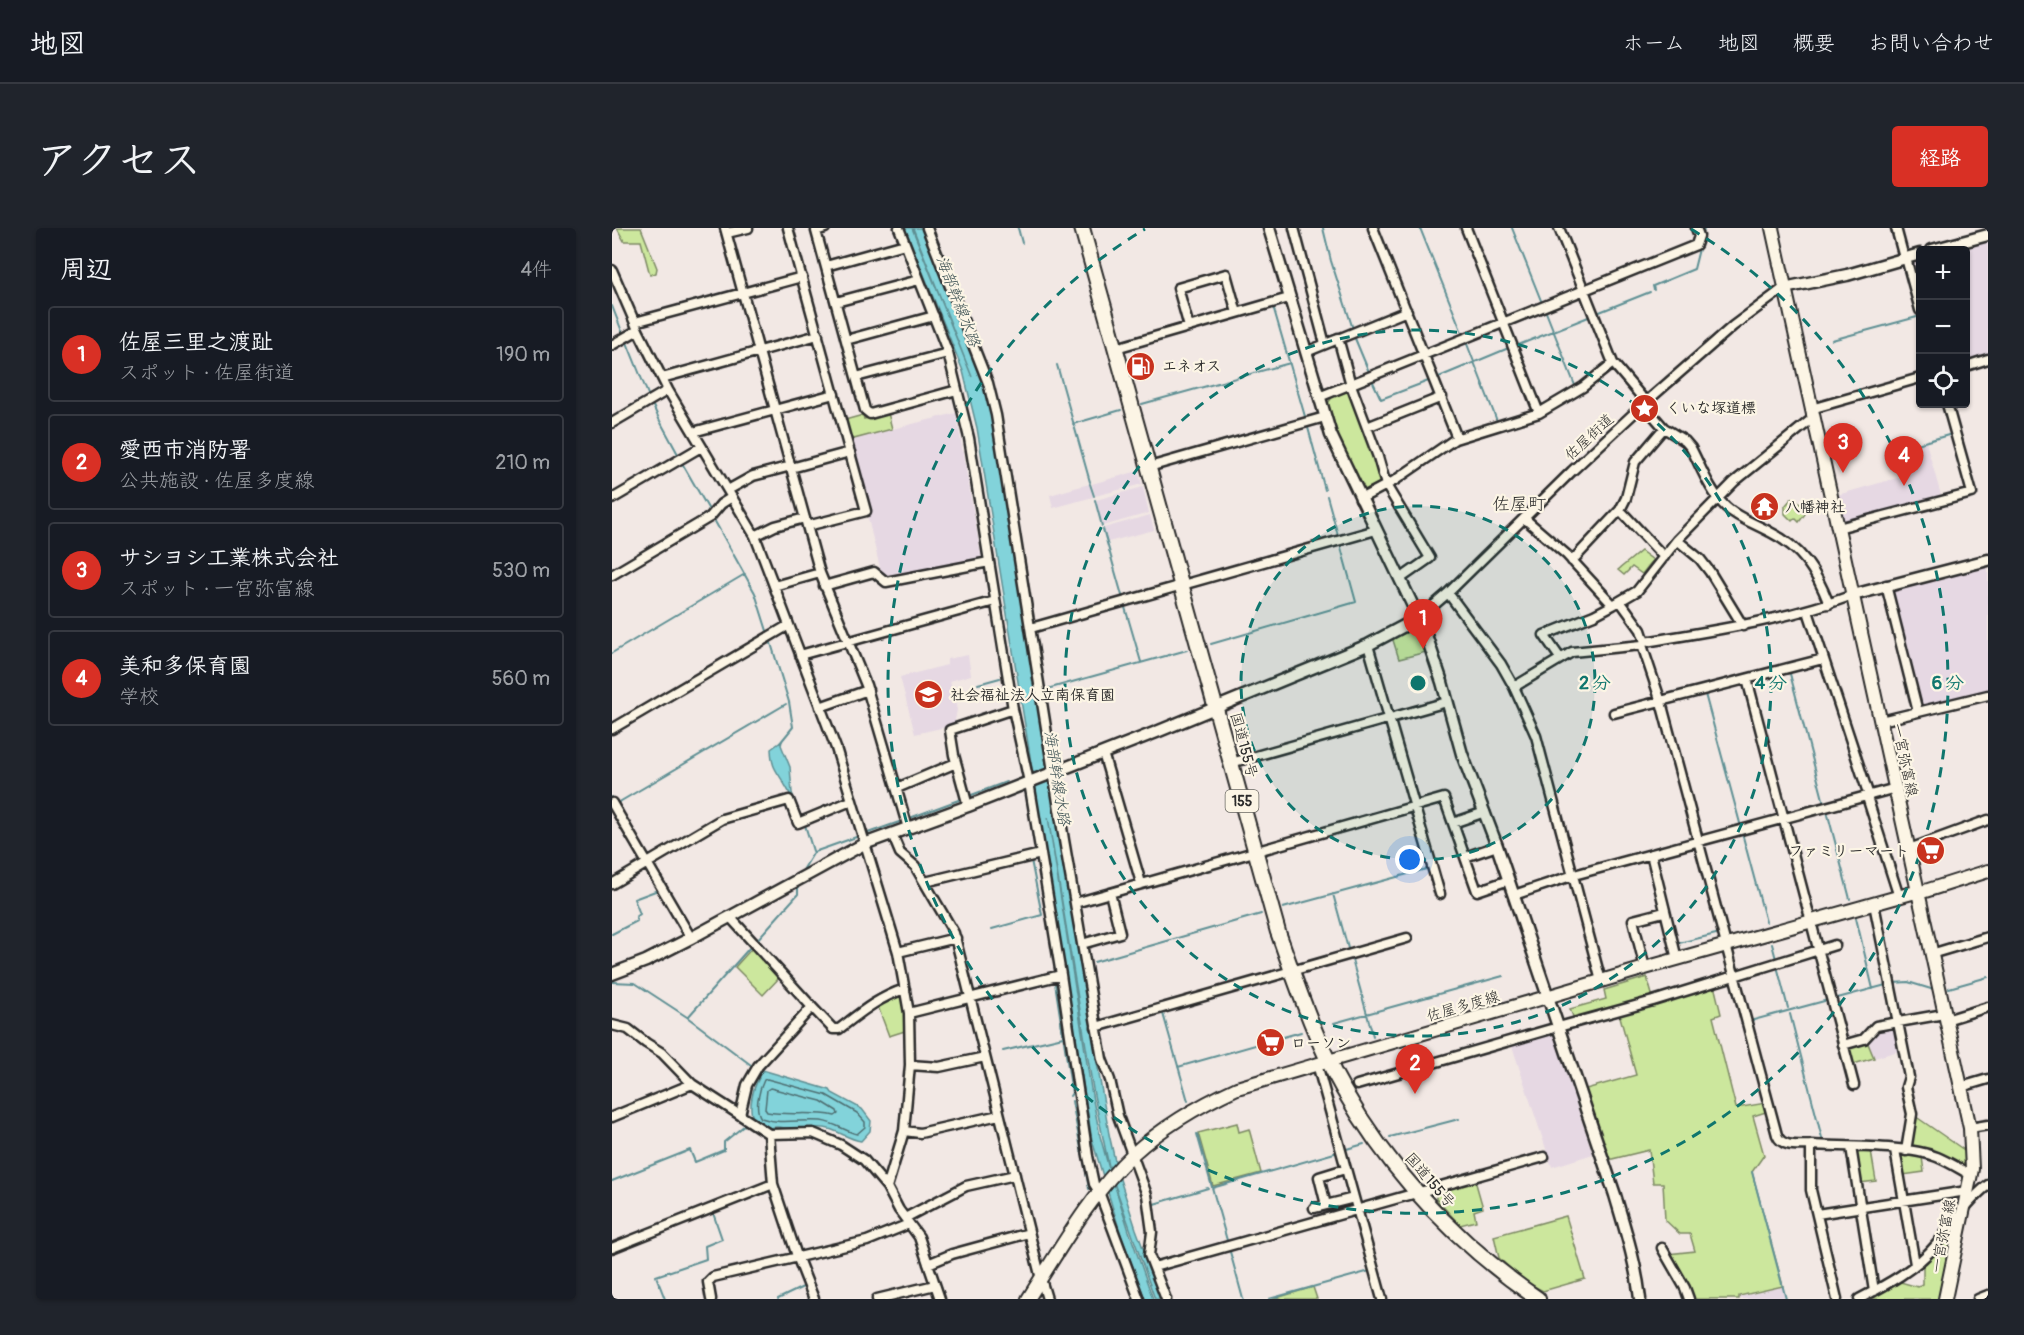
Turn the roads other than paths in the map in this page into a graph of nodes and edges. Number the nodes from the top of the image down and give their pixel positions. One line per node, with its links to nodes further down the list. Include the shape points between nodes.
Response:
1 (748, 228): 15 (street)
2 (789, 228): 23 (street)
3 (825, 228): 21 (street, via 816,231)
4 (898, 228): 17 (street)
5 (927, 228): 106 (street, via 988,383)
6 (1082, 228): 42 (highway, 国道155号 / 155)
7 (1294, 228): 40 (street)
8 (1373, 228): 31 (street)
9 (1466, 228): 34 (street)
10 (1558, 228): 26 (street)
11 (1696, 228): 26 (street, via 1696,245)
12 (1772, 228): 25 (main road, 一宮弥富線)
13 (1896, 228): 20 (street)
14 (1272, 229): 28 (street)
15 (726, 231): 27 (street)
16 (1988, 235): 18 (street)
17 (905, 244): 21 (street); 24 (street)
18 (1947, 246)
19 (1916, 255): 20 (street)
20 (1905, 258): 25 (street); 29 (street)
21 (826, 266): 30 (street)
22 (612, 270): 35 (street)
23 (802, 277): 27 (street); 37 (street)
24 (919, 280): 30 (street); 33 (street)
25 (1784, 288): 59 (street, 佐屋街道, via 1733,326); 63 (main road, 一宮弥富線)
26 (1584, 291): 34 (street); 48 (street)
27 (743, 292): 35 (street); 43 (street)
28 (1289, 298): 32 (street); 45 (street)
29 (1917, 300)
30 (836, 302): 39 (street)
31 (1407, 311): 38 (street); 46 (street)
32 (1237, 313): 36 (street); 36 (street, via 1226,274 1178,288)
33 (934, 316): 39 (street); 44 (street)
34 (1504, 323): 46 (street); 62 (street)
35 (637, 326): 41 (street); 51 (street)
36 (1189, 327): 42 (street)
37 (818, 336): 43 (street); 56 (street)
38 (1338, 338): 40 (street); 53 (street)
39 (846, 340): 50 (street)
40 (1325, 344): 45 (street)
41 (612, 345)
42 (1116, 348): 72 (highway, 国道155号 / 155)
43 (759, 352): 51 (street); 61 (street)
44 (948, 352): 50 (street); 55 (street)
45 (1306, 352): 57 (street)
46 (1425, 355): 53 (street); 58 (street)
47 (1988, 359): 49 (street)
48 (1613, 363): 59 (street); 62 (street, via 1583,387)
49 (1970, 364)
50 (856, 377): 55 (street, via 865,410 870,414)
51 (662, 378): 54 (street)
52 (1916, 379): 63 (street)
53 (1351, 385): 57 (street); 66 (street)
54 (668, 390): 65 (street); 68 (street)
55 (957, 390): 89 (street, via 969,438)
56 (834, 394): 61 (street); 71 (street)
57 (1319, 397): 64 (street)
58 (1442, 397): 66 (street); 69 (street)
59 (1645, 403): 67 (street); 80 (street, 佐屋街道)
60 (1948, 408): 82 (street, via 1972,493)
61 (775, 410): 68 (street); 73 (street)
62 (1539, 413): 69 (street)
63 (1812, 413): 76 (street); 82 (main road, 一宮弥富線)
64 (1325, 417): 72 (street); 78 (street)
65 (612, 423)
66 (1367, 427): 74 (street)
67 (1664, 428): 76 (street, via 1686,441); 79 (street, via 1635,462)
68 (693, 432): 70 (street)
69 (1457, 438): 74 (street)
70 (701, 447): 75 (street); 77 (street)
71 (850, 452): 73 (street); 81 (street, via 866,511)
72 (1149, 466): 96 (highway, 国道155号 / 155)
73 (791, 467): 75 (street, via 753,476); 81 (street)
74 (1386, 485): 78 (street); 92 (street, via 1430,558)
75 (730, 493): 84 (street); 91 (street, via 710,517)
76 (1718, 498): 85 (street); 101 (street, via 1735,514 1801,552)
77 (612, 499)
78 (1360, 499): 83 (street)
79 (1620, 510): 86 (street); 88 (street)
80 (1524, 518): 88 (street); 97 (street, 佐屋街道)
81 (806, 522): 84 (street, via 775,526); 90 (street)
82 (1838, 528): 98 (main road, 一宮弥富線)
83 (1376, 530): 92 (street); 96 (street)
84 (756, 536): 94 (street)
85 (1677, 540): 86 (street); 105 (street, via 1710,572)
86 (1664, 557): 100 (street, via 1637,591)
87 (1988, 560): 93 (street)
88 (1572, 561): 100 (street)
89 (989, 562): 95 (street, via 886,582 874,572); 99 (street)
90 (820, 573): 94 (street); 95 (street)
91 (612, 575)
92 (1400, 579): 103 (street)
93 (1886, 585): 98 (street); 122 (street)
94 (774, 586): 104 (street)
95 (824, 586): 107 (street)
96 (1182, 586): 106 (street); 120 (highway, 国道155号 / 155)
97 (1448, 593): 103 (street, 佐屋街道); 114 (street)
98 (1853, 595): 101 (street); 125 (main road, 一宮弥富線)
99 (995, 602): 107 (street); 121 (street)
100 (1617, 603): 108 (street, via 1641,630); 111 (street, via 1544,635)
101 (1829, 604): 102 (street)
102 (1808, 611): 105 (street); 112 (street)
103 (1419, 618): 109 (street); 117 (street)
104 (789, 625): 110 (street); 126 (street)
105 (1743, 626): 108 (street)
106 (1031, 628): 130 (street)
107 (848, 642): 110 (street); 115 (street)
108 (1643, 644): 111 (street, via 1572,652); 118 (street)
109 (1368, 645): 120 (street); 124 (street)
110 (800, 655): 119 (street)
111 (1560, 658): 114 (street)
112 (1823, 659): 113 (street); 134 (street)
113 (1747, 679): 118 (street); 140 (street)
114 (1514, 687): 155 (street, via 1536,736)
115 (868, 690): 119 (street); 133 (street)
116 (1988, 695): 122 (street)
117 (1446, 702): 124 (street); 139 (street)
118 (1661, 702): 123 (street); 146 (street)
119 (820, 707): 135 (street)
120 (1216, 707): 127 (street); 129 (highway, 国道155号 / 155)
121 (1013, 709): 128 (street, via 950,730); 131 (street)
122 (1918, 712): 125 (street)
123 (1614, 713)
124 (1390, 718): 129 (street); 138 (street)
125 (1881, 721): 132 (main road, 一宮弥富線)
126 (612, 729)
127 (1103, 753): 130 (street); 158 (street)
128 (956, 763): 133 (street); 136 (street)
129 (1232, 763): 149 (highway, 国道155号 / 155)
130 (1053, 773): 131 (street); 165 (street)
131 (1029, 782): 136 (street); 150 (street)
132 (1896, 788): 134 (street); 148 (main road, 一宮弥富線)
133 (897, 789): 142 (street)
134 (1868, 796): 140 (street); 164 (street)
135 (851, 801): 145 (street); 153 (street, via 798,823 789,800 722,819)
136 (967, 801): 142 (street)
137 (612, 803): 153 (street)
138 (1414, 807): 143 (street, via 1444,798); 149 (street); 162 (street)
139 (1485, 812): 143 (street); 147 (street)
140 (1784, 819): 146 (street); 169 (street)
141 (1988, 820): 148 (street)
142 (907, 823): 144 (street)
143 (1452, 823): 152 (street)
144 (892, 834): 145 (street); 157 (street, via 900,853)
145 (862, 838): 168 (street); 178 (street)
146 (1698, 842): 151 (street); 175 (street)
147 (1497, 846): 152 (street); 156 (street)
148 (1909, 849): 160 (main road, 一宮弥富線)
149 (1256, 852): 158 (street); 182 (highway, 国道155号 / 155)
150 (1041, 854): 157 (street); 184 (street)
151 (1651, 854): 155 (street); 167 (street)
152 (1465, 857): 156 (street, via 1477,891)
153 (647, 863): 159 (street); 171 (street)
154 (1988, 871): 160 (main road, 佐屋多度線)
155 (1574, 875): 163 (street); 186 (street)
156 (1509, 880): 163 (street)
157 (926, 882): 172 (street)
158 (1141, 883): 161 (street)
159 (612, 884)
160 (1918, 892): 164 (main road, 佐屋多度線); 179 (main road, 一宮弥富線)
161 (1110, 893): 165 (street); 174 (street, via 1120,933)
162 (1440, 894)
163 (1514, 895): 189 (street)
164 (1899, 897): 166 (main road, 佐屋多度線)
165 (1075, 903): 174 (street)
166 (1874, 904): 169 (main road, 佐屋多度線); 194 (street)
167 (1665, 912): 180 (street); 181 (street, via 1633,921)
168 (730, 917): 171 (street); 190 (street)
169 (1810, 922): 175 (main road, 佐屋多度線); 177 (street)
170 (1988, 937): 179 (street)
171 (691, 938): 183 (street)
172 (956, 938): 178 (street); 188 (street)
173 (1407, 938): 182 (street)
174 (1082, 944): 197 (street)
175 (1727, 945): 180 (main road, 佐屋多度線); 185 (street)
176 (1835, 945): 177 (street)
177 (1818, 950): 185 (street); 199 (street)
178 (898, 952): 187 (street)
179 (1931, 954): 193 (main road, 一宮弥富線)
180 (1677, 959): 181 (main road, 佐屋多度線)
181 (1645, 968): 186 (main road, 佐屋多度線)
182 (1292, 970): 197 (street); 201 (highway, 国道155号 / 155)
183 (612, 974)
184 (1062, 975): 188 (street); 228 (street, via 1088,1156)
185 (1735, 976): 196 (street); 215 (street, via 1779,1140 1784,1144)
186 (1601, 981): 189 (main road, 佐屋多度線)
187 (905, 990): 190 (street, via 888,994 839,1029 833,1029); 192 (street)
188 (971, 997): 192 (street); 200 (street)
189 (1547, 997): 201 (main road, 佐屋多度線); 259 (street, via 1626,1231)
190 (812, 1007): 208 (street, via 756,1069 747,1084)
191 (1988, 1007): 193 (street)
192 (909, 1013): 202 (street)
193 (1945, 1017): 194 (street); 207 (main road, 一宮弥富線)
194 (1898, 1022): 199 (street, via 1876,1026 1864,1039); 218 (street, via 1912,1114)
195 (612, 1025): 204 (street, via 628,1029 662,1053)
196 (1562, 1026)
197 (1096, 1027): 220 (street)
198 (1551, 1029): 205 (street)
199 (1843, 1045): 206 (street)
200 (985, 1057): 202 (street, via 939,1067); 209 (street)
201 (1323, 1063): 220 (main road, 佐屋多度線, via 1237,1088 1208,1101 1165,1128); 221 (street); 229 (highway, 国道155号 / 155, via 1396,1168)
202 (910, 1065): 213 (street)
203 (1988, 1079): 207 (street)
204 (692, 1084): 208 (street); 210 (street)
205 (1357, 1085)
206 (1854, 1085)
207 (1961, 1087): 212 (main road, 一宮弥富線)
208 (740, 1115): 214 (street)
209 (999, 1115): 213 (street, via 920,1133); 222 (street)
210 (612, 1117)
211 (1988, 1125): 212 (street)
212 (1970, 1128): 223 (main road, 一宮弥富線)
213 (904, 1131): 226 (street)
214 (769, 1134): 224 (street); 226 (street, via 813,1133 841,1145 864,1160)
215 (1811, 1146): 216 (street); 237 (street, via 1811,1190)
216 (1851, 1147): 217 (street); 234 (street)
217 (1895, 1150): 218 (street); 231 (street)
218 (1906, 1151): 223 (street, via 1936,1156)
219 (1544, 1157): 229 (street)
220 (1129, 1158): 228 (main road, 佐屋多度線); 245 (street, via 1147,1195 1152,1232 1149,1255)
221 (1345, 1169): 230 (street); 232 (street, via 1319,1177)
222 (1015, 1175): 238 (street, via 966,1186); 239 (street)
223 (1971, 1175): 227 (main road, 一宮弥富線)
224 (773, 1184): 240 (street); 242 (street)
225 (1988, 1185): 236 (street)
226 (887, 1187): 238 (street)
227 (1967, 1191): 231 (street); 236 (main road, 一宮弥富線)
228 (1099, 1192): 246 (main road, 佐屋多度線); 255 (street)
229 (1418, 1193): 235 (street); 258 (highway, 国道155号 / 155, via 1490,1264)
230 (1353, 1198): 232 (street); 235 (street)
231 (1905, 1200): 234 (street); 244 (street)
232 (1326, 1205): 233 (street)
233 (1314, 1208)
234 (1860, 1208): 237 (street); 248 (street)
235 (1357, 1210): 245 (street); 257 (street)
236 (1962, 1212): 244 (street, via 1935,1248); 263 (main road, 一宮弥富線)
237 (1817, 1214): 261 (street)
238 (907, 1221): 242 (street, via 867,1241); 243 (street, via 919,1237)
239 (1029, 1233): 243 (street); 246 (street)
240 (612, 1248)
241 (1662, 1248): 260 (street)
242 (797, 1256): 249 (street, via 709,1279); 250 (street)
243 (928, 1264): 247 (street)
244 (1915, 1264): 248 (street)
245 (1154, 1267): 256 (street)
246 (1041, 1280): 253 (main road, 佐屋多度線); 254 (street)
247 (935, 1285): 251 (street); 252 (street)
248 (1874, 1291): 262 (street)
249 (711, 1299)
250 (814, 1299)
251 (878, 1299)
252 (940, 1299)
253 (1028, 1299)
254 (1047, 1299)
255 (1139, 1299)
256 (1166, 1299)
257 (1382, 1299)
258 (1538, 1299)
259 (1640, 1299)
260 (1689, 1299)
261 (1837, 1299)
262 (1859, 1299)
263 (1946, 1299)

